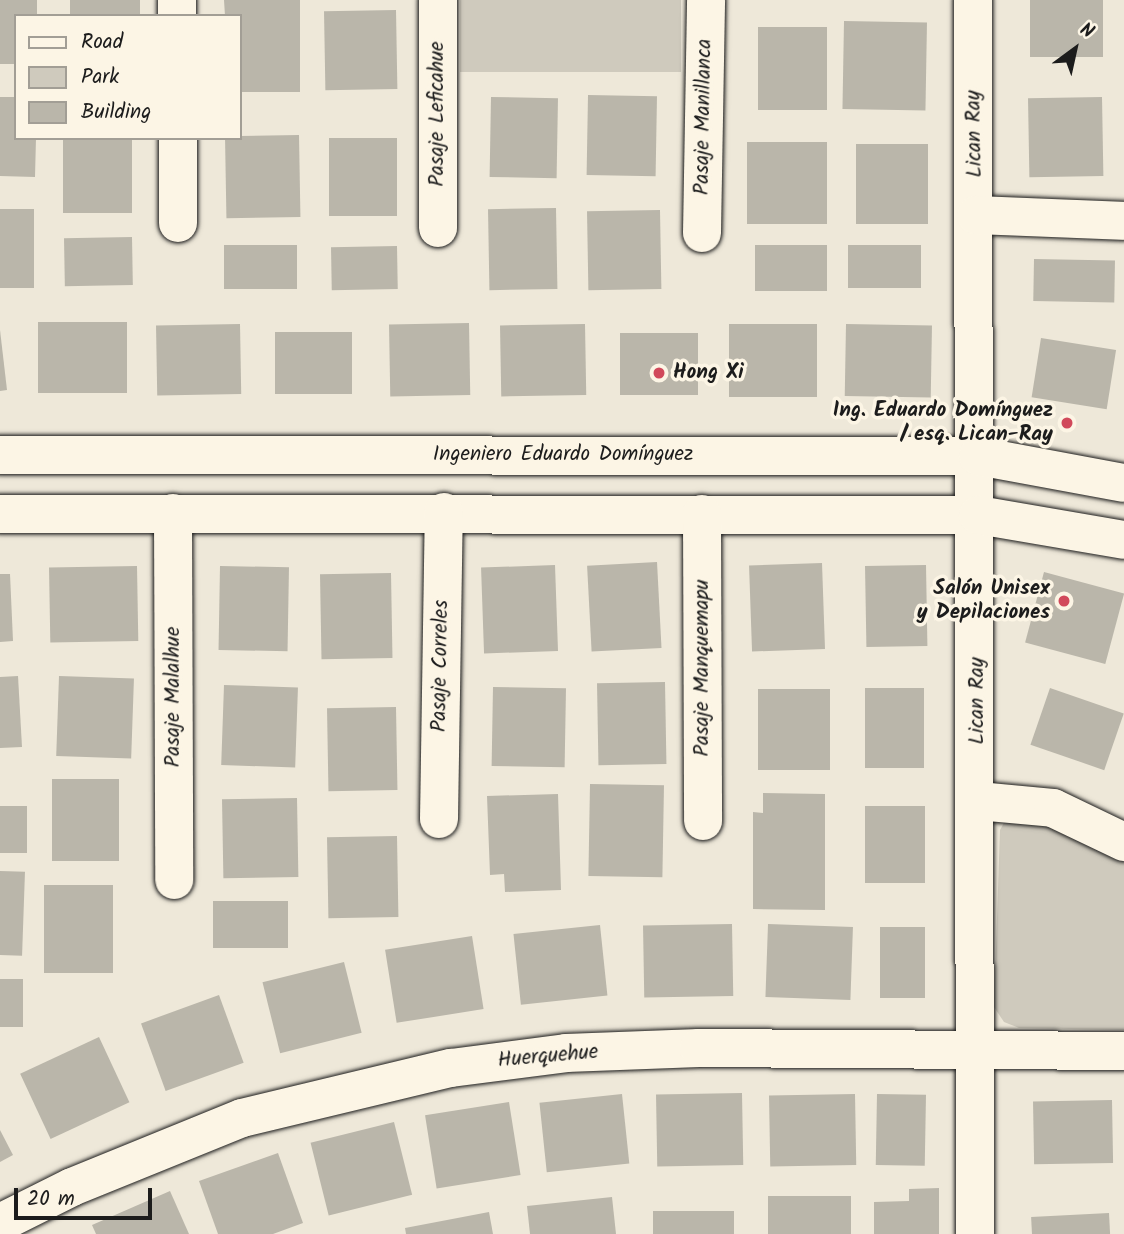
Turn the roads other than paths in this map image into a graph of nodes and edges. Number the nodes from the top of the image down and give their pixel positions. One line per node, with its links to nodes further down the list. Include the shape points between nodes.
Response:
1 (438, 0): 8 (street, Pasaje Leficahue)
2 (706, 0): 9 (street, Pasaje Manillanca)
3 (973, 0): 5 (street, Lican Ray)
4 (178, 140): 7 (street)
5 (976, 215): 6 (street); 11 (street, Lican Ray)
6 (1124, 221)
7 (178, 223)
8 (438, 228)
9 (702, 233)
10 (0, 455): 11 (street, Ingeniero Eduardo Domínguez)
11 (978, 456): 12 (street, Ingeniero Eduardo Domínguez); 17 (street, Lican Ray)
12 (1124, 484)
13 (444, 512): 14 (street); 16 (street); 20 (street, Pasaje Correles)
14 (173, 513): 15 (street); 23 (street, Pasaje Malalhue)
15 (0, 514)
16 (702, 514): 17 (street); 21 (street, Pasaje Manquemapu)
17 (978, 514): 18 (street); 19 (street, Lican Ray)
18 (1124, 540)
19 (978, 802): 22 (street, via 1053,808); 24 (street, Lican Ray)
20 (439, 819)
21 (703, 821)
22 (1124, 842)
23 (174, 880)
24 (976, 1050): 25 (street, Huerquehue); 26 (street, Huerquehue, via 631,1049 397,1077 230,1122); 27 (street, Lican Ray)
25 (1124, 1051)
26 (0, 1223)
27 (975, 1234)

